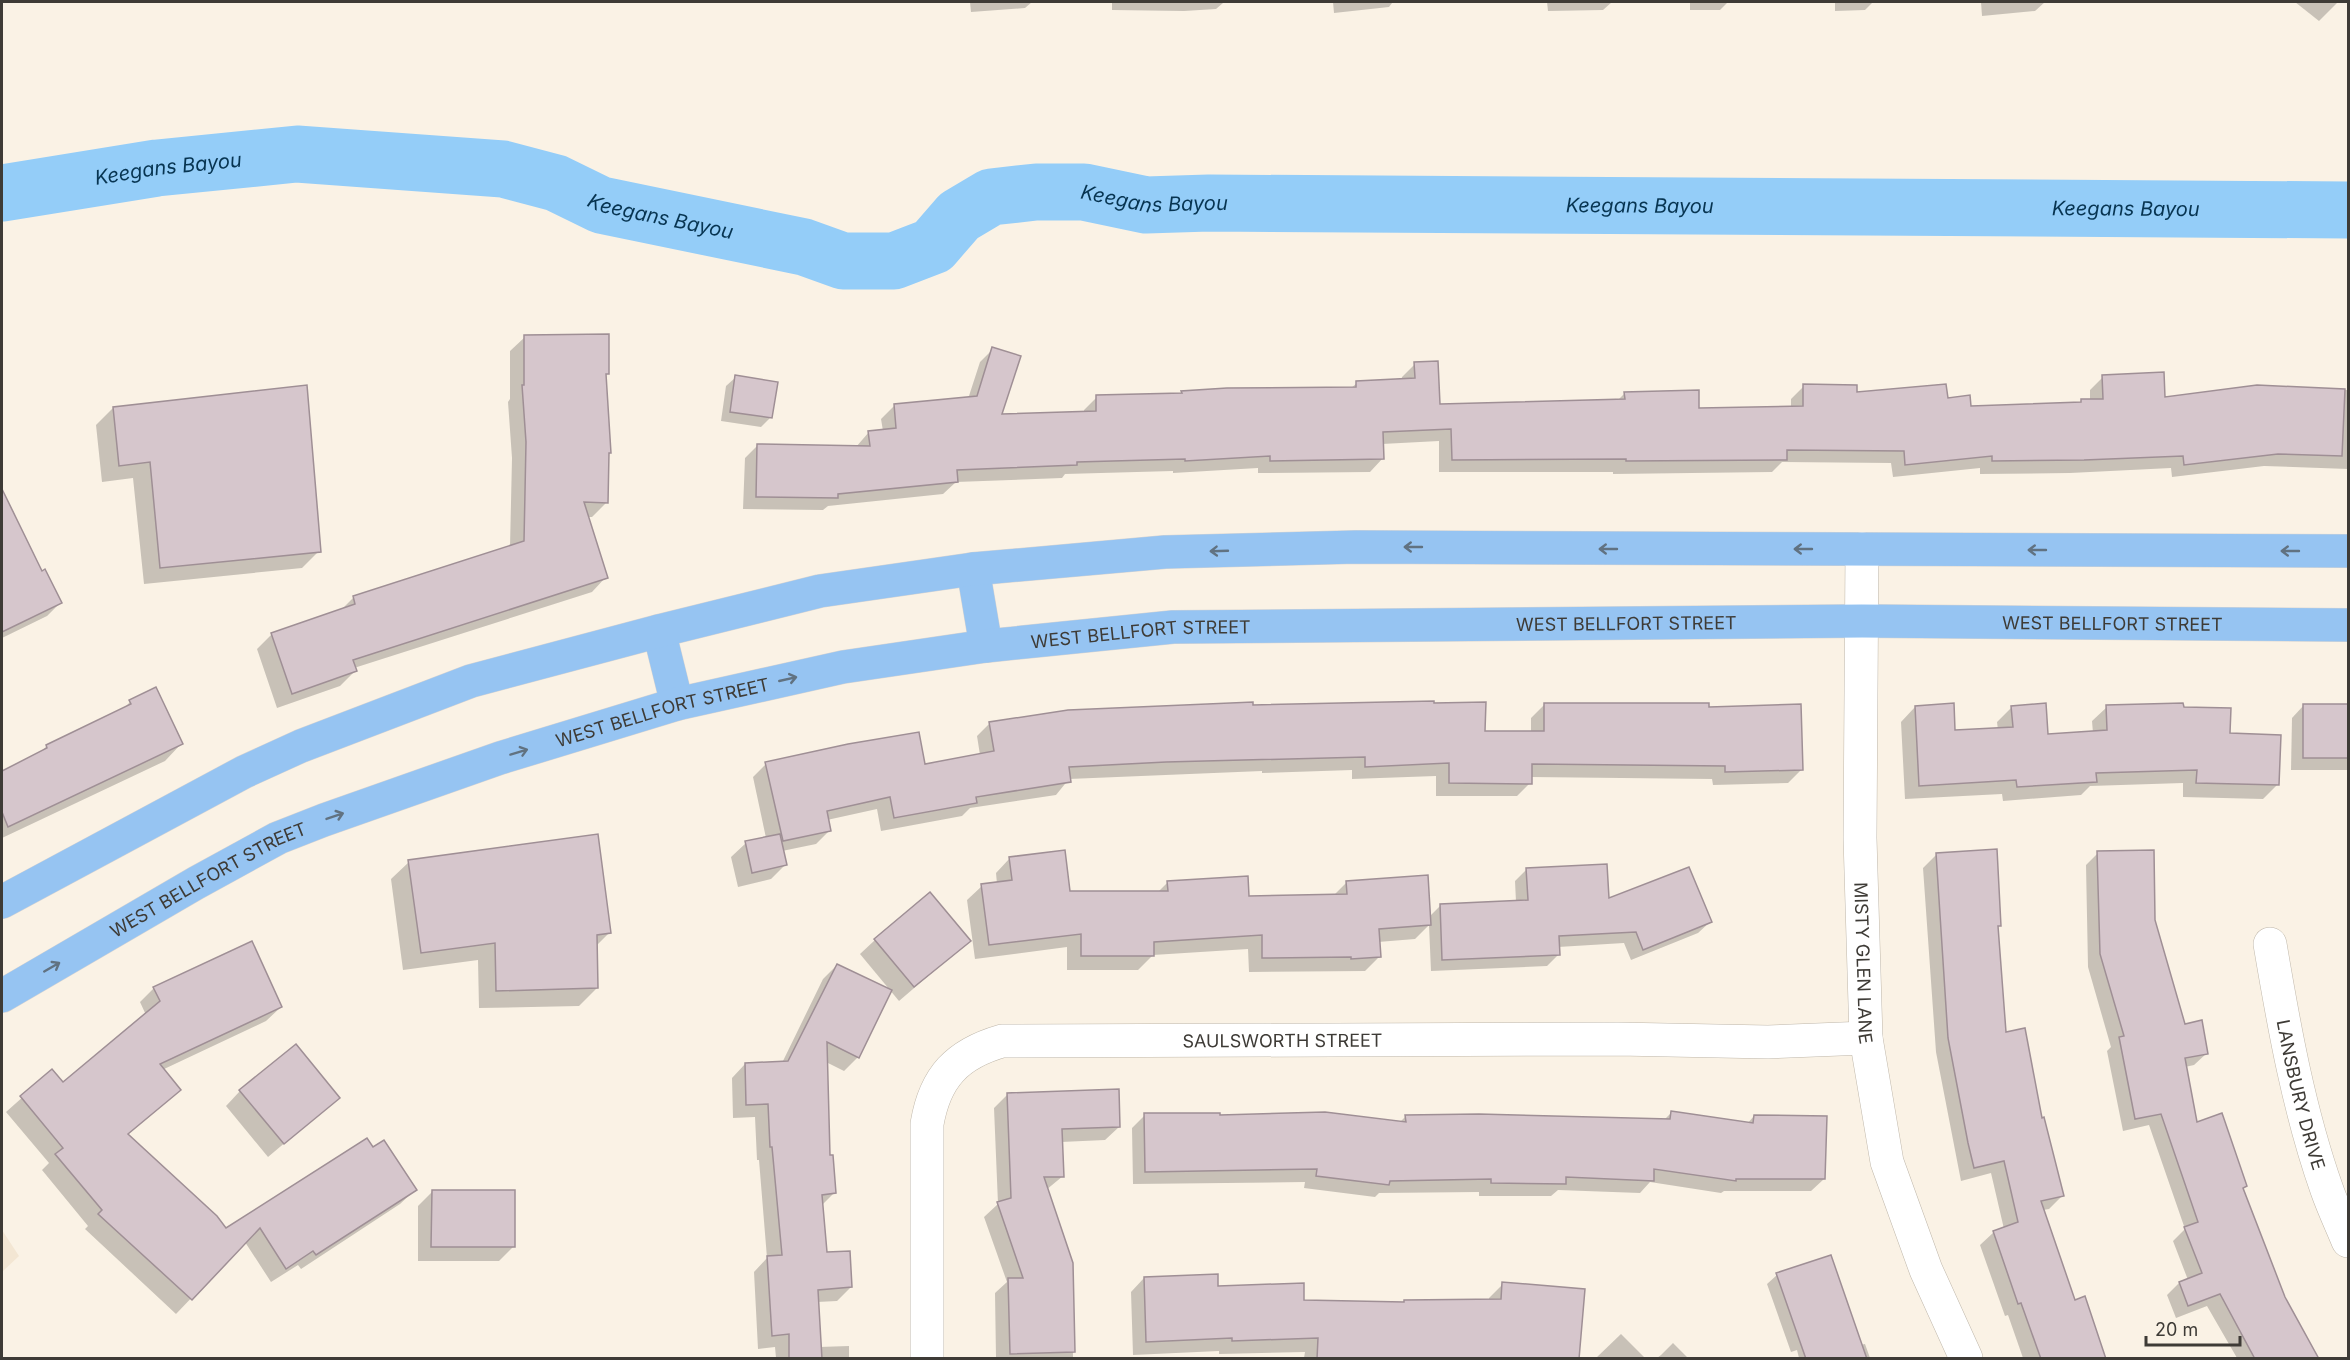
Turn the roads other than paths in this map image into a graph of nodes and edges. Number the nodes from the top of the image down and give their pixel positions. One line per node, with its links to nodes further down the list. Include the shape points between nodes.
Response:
1 (1862, 549): 2 (main road, one-way to 1); 3 (main road, one-way to 3, via 1356,547 1165,552); 4 (street, MISTY GLEN LANE)
2 (2349, 551)
3 (973, 569): 6 (main road, via 820,591); 7 (main road)
4 (1862, 621): 5 (main road, WEST BELLFORT STREET); 7 (main road, WEST BELLFORT STREET, via 1173,627); 12 (street, MISTY GLEN LANE, via 1860,838)
5 (2349, 625)
6 (659, 631): 8 (main road); 9 (main road, via 471,681 301,746 244,772)
7 (986, 646): 8 (main road, WEST BELLFORT STREET, one-way to 7, via 843,667)
8 (677, 704): 11 (main road, WEST BELLFORT STREET, one-way to 8, via 278,838 500,758)
9 (2, 902)
10 (2270, 944): 13 (street, LANSBURY DRIVE, via 2298,1090 2327,1191)
11 (2, 996)
12 (1866, 1038): 14 (street, SAULSWORTH STREET, via 1768,1042 1002,1041 983,1046 950,1069 938,1086 927,1124); 15 (street, MISTY GLEN LANE, via 1887,1162 1926,1270)
13 (2349, 1241)
14 (927, 1359)
15 (1966, 1359)

